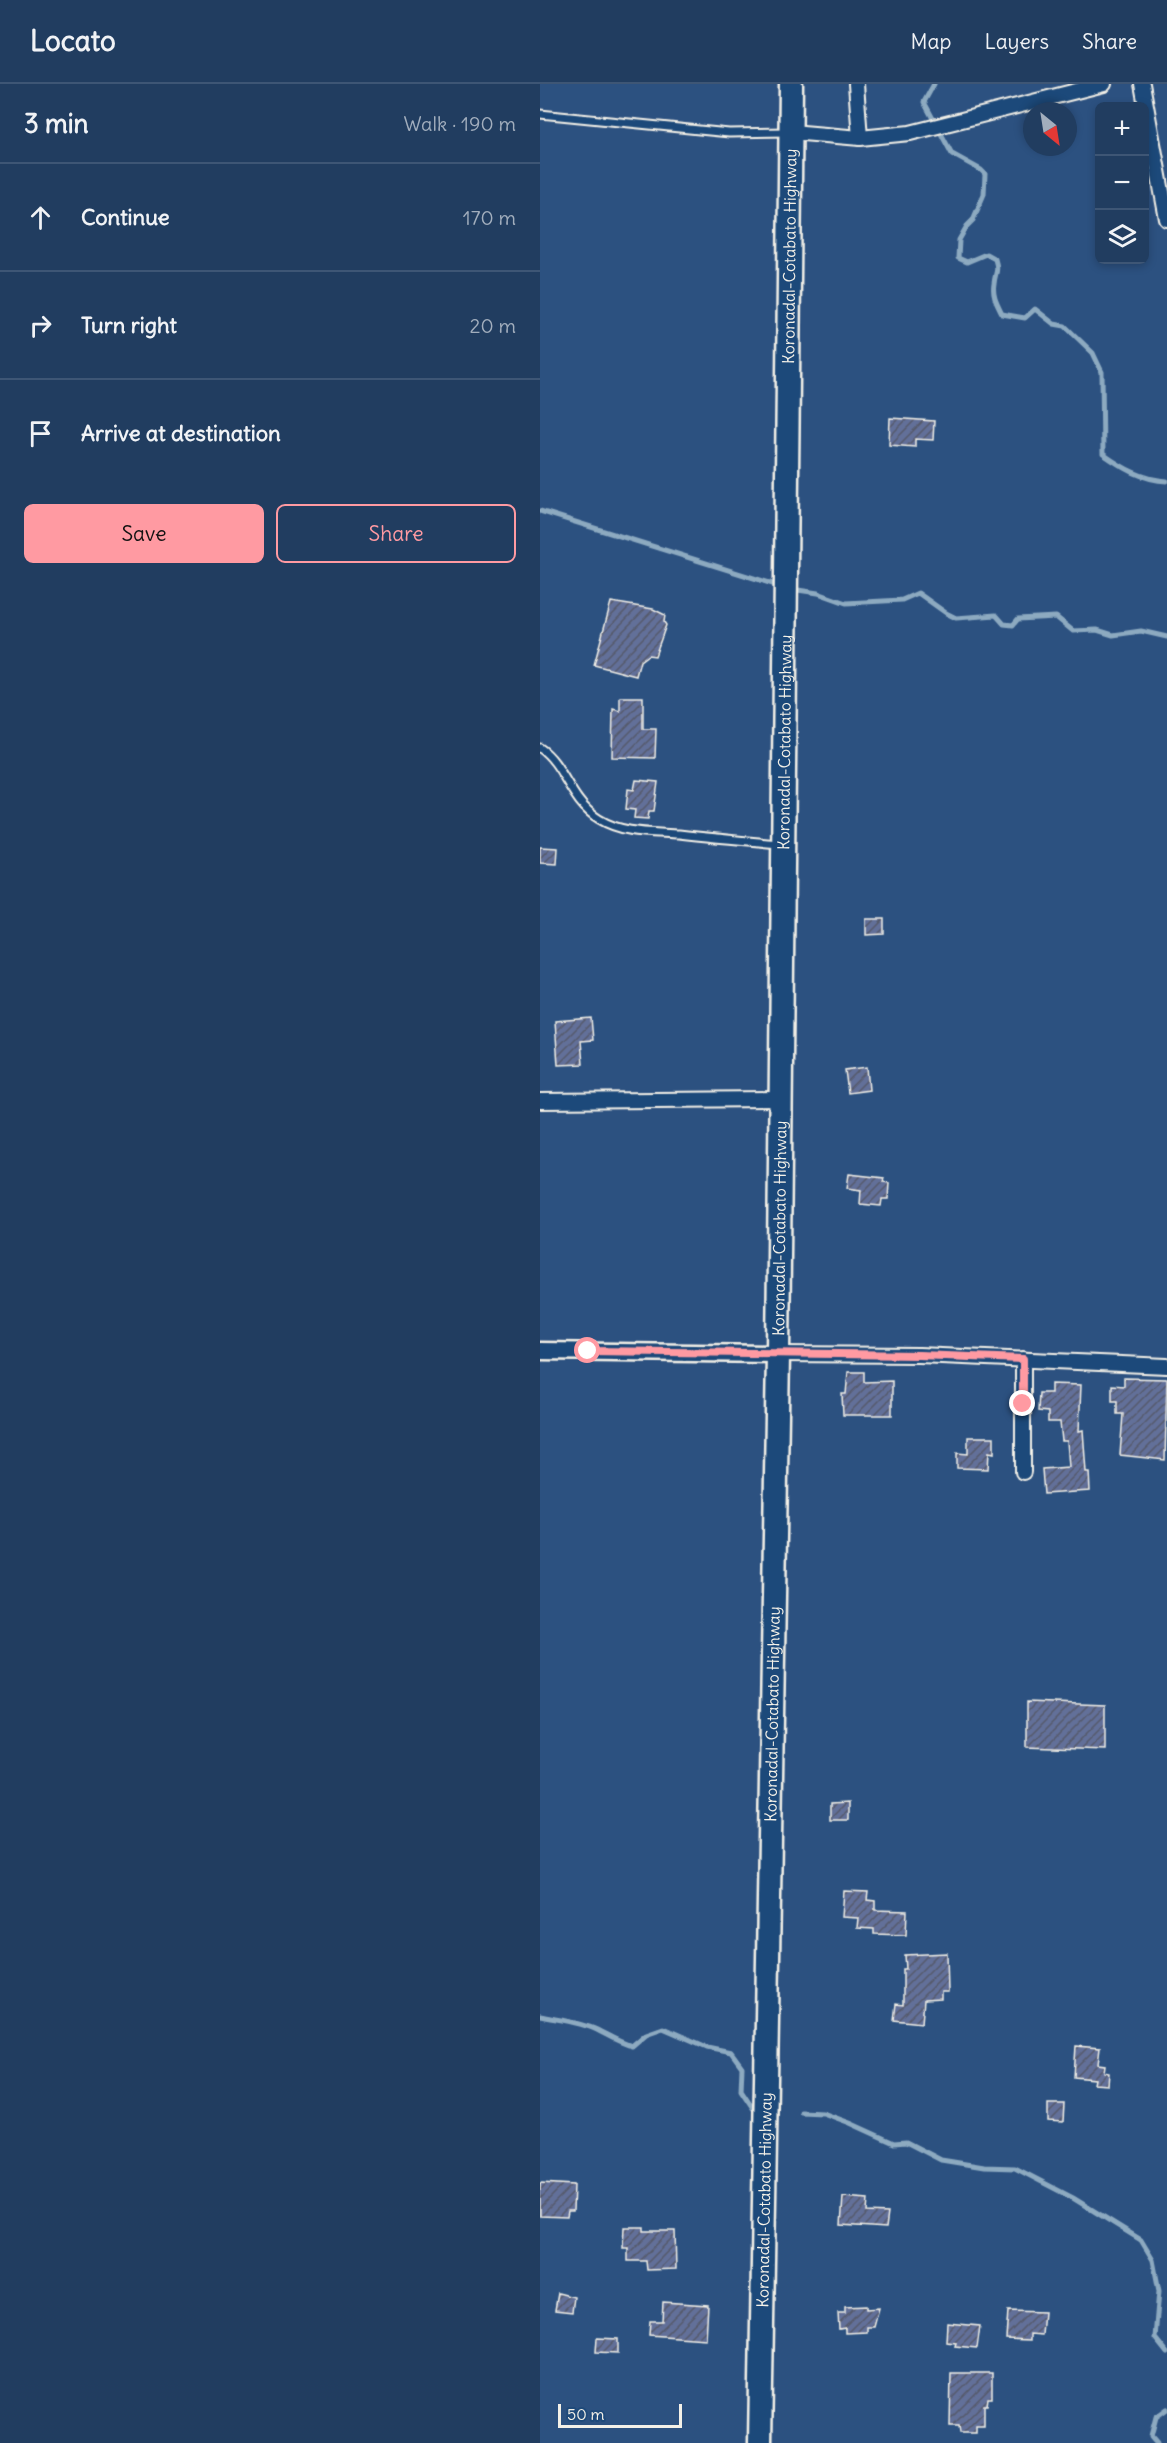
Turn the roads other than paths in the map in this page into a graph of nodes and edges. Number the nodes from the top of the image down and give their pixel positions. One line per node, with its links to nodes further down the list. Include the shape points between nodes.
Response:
1 (791, 84): 6 (highway, Koronadal-Cotabato Highway)
2 (856, 84): 7 (street)
3 (1104, 84): 7 (street, via 910,133)
4 (1142, 84): 8 (street)
5 (540, 114): 6 (lane, via 729,133)
6 (791, 132): 7 (street); 10 (highway, Koronadal-Cotabato Highway)
7 (860, 138)
8 (1167, 219)
9 (540, 748): 10 (lane, via 549,754 581,803 598,819 628,831)
10 (783, 844): 11 (highway, Koronadal-Cotabato Highway)
11 (781, 1099): 12 (street); 14 (highway, Koronadal-Cotabato Highway)
12 (540, 1101)
13 (540, 1350): 14 (street)
14 (778, 1354): 15 (street); 18 (highway, Koronadal-Cotabato Highway)
15 (1023, 1359): 16 (street); 17 (street)
16 (1167, 1366)
17 (1023, 1472)
18 (760, 2443)

